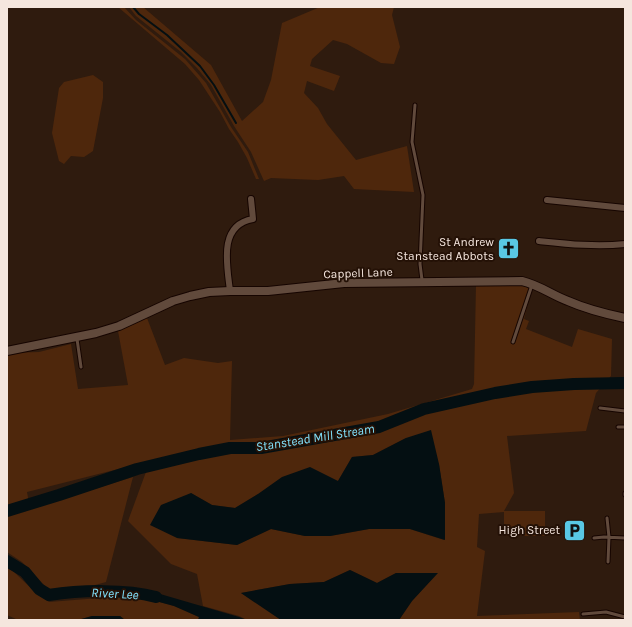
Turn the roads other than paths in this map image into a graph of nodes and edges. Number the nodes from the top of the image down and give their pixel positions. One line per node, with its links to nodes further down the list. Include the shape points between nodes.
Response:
1 (415, 105): 7 (lane, via 412,142 423,195 420,264)
2 (251, 199): 9 (street, via 253,219 245,220 239,225 227,243)
3 (547, 200): 4 (street)
4 (625, 208)
5 (539, 241): 6 (street, via 606,246)
6 (625, 244)
7 (422, 282): 8 (street, Cappell Lane, via 514,280); 9 (street, Cappell Lane)
8 (532, 284): 10 (street, Cappell Lane, via 566,301); 12 (lane)
9 (230, 291): 11 (street, Cappell Lane, via 209,292 173,301 111,329)
10 (625, 318)
11 (77, 337): 13 (street, Cappell Lane); 14 (lane)
12 (513, 342)
13 (7, 351)
14 (81, 367)
15 (600, 408): 16 (lane)
16 (625, 410)
17 (618, 427): 18 (lane)
18 (625, 427)
19 (606, 518): 20 (lane)
20 (609, 537): 21 (lane); 22 (lane); 23 (lane)
21 (594, 538)
22 (625, 538)
23 (608, 562)
24 (583, 614): 25 (lane, via 606,612)
25 (625, 617)

